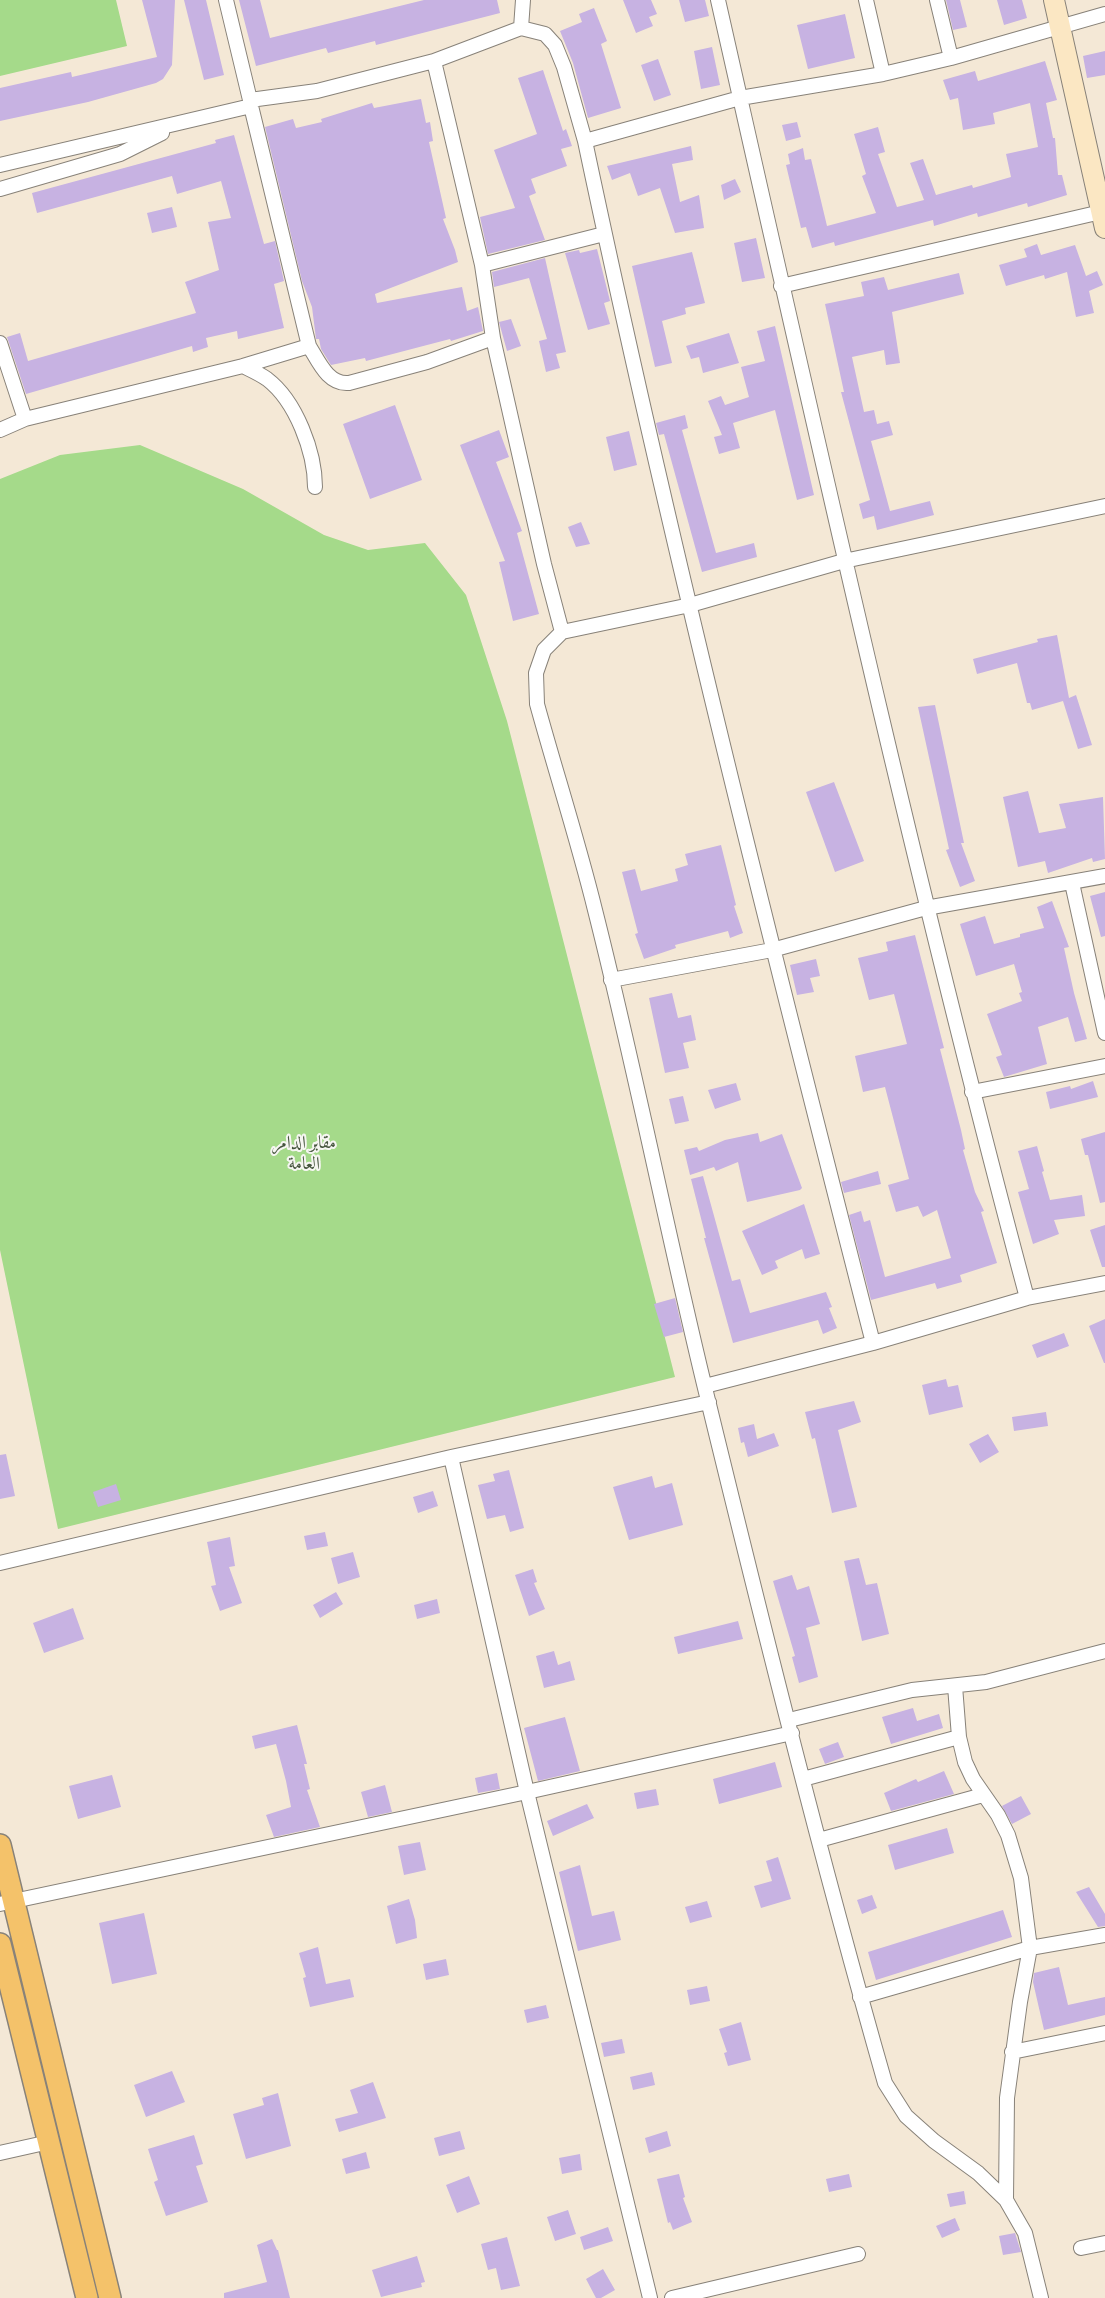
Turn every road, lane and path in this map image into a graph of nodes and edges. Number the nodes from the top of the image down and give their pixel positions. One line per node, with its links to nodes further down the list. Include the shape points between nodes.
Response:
1 (226, 0): 14 (street)
2 (523, 0): 9 (street)
3 (718, 0): 13 (street)
4 (866, 0): 12 (street)
5 (937, 0): 10 (street)
6 (1054, 0): 8 (street)
7 (1105, 14): 8 (street)
8 (1060, 25): 10 (street); 19 (street)
9 (520, 28): 11 (street); 16 (street, via 545,34 555,45)
10 (950, 58): 12 (street)
11 (434, 61): 14 (street, via 316,91); 21 (street)
12 (883, 74): 13 (street)
13 (740, 98): 16 (street); 22 (street)
14 (250, 103): 15 (street); 25 (street)
15 (183, 122): 17 (street); 18 (street, via 120,154)
16 (585, 141): 20 (street)
17 (0, 165)
18 (0, 189)
19 (1103, 220): 22 (street)
20 (604, 234): 21 (street); 32 (street)
21 (482, 265): 23 (street)
22 (782, 286): 31 (street)
23 (493, 338): 25 (street, via 427,362 342,384 331,378); 33 (street)
24 (0, 343): 27 (street)
25 (309, 346): 26 (street)
26 (243, 366): 27 (street); 29 (street, via 267,379 289,406 311,450)
27 (25, 419): 28 (street)
28 (0, 430)
29 (315, 487)
30 (1105, 506): 31 (street)
31 (844, 561): 32 (street); 36 (street)
32 (690, 605): 33 (street); 37 (street)
33 (562, 632): 38 (street, via 544,650 536,673 537,704)
34 (1105, 876): 35 (street)
35 (1072, 883): 36 (street); 39 (street)
36 (926, 908): 37 (street); 41 (street)
37 (772, 950): 38 (street); 44 (street)
38 (611, 980): 45 (street)
39 (1105, 1033)
40 (1105, 1066): 41 (street)
41 (972, 1092): 43 (street)
42 (1105, 1283): 43 (street)
43 (1026, 1298): 44 (street)
44 (873, 1343): 45 (street)
45 (705, 1386): 46 (street)
46 (709, 1402): 47 (street); 51 (street)
47 (451, 1458): 48 (street); 54 (street)
48 (0, 1563)
49 (1105, 1651): 50 (street, via 986,1682)
50 (955, 1686): 51 (street, via 912,1690); 52 (street)
51 (790, 1727): 53 (street); 54 (street)
52 (959, 1737): 53 (street); 55 (street, via 965,1762)
53 (803, 1779): 56 (street)
54 (527, 1792): 58 (street); 73 (street)
55 (983, 1795): 56 (street); 61 (street, via 1008,1835 1021,1878)
56 (819, 1840): 62 (street)
57 (0, 1845): 58 (main road)
58 (6, 1902): 72 (main road)
59 (1105, 1935): 61 (street)
60 (0, 1944): 65 (main road)
61 (1030, 1948): 62 (street); 64 (street)
62 (860, 1997): 67 (street, via 885,2083 906,2116 978,2173)
63 (1105, 2033): 64 (street)
64 (1012, 2052): 67 (street, via 1007,2098)
65 (49, 2142): 66 (street); 71 (main road)
66 (0, 2153)
67 (1006, 2200): 75 (street, via 1025,2233)
68 (1105, 2243): 69 (street)
69 (1081, 2248)
70 (858, 2254): 74 (street)
71 (87, 2298)
72 (110, 2298)
73 (650, 2298)
74 (672, 2298)
75 (1042, 2298)

